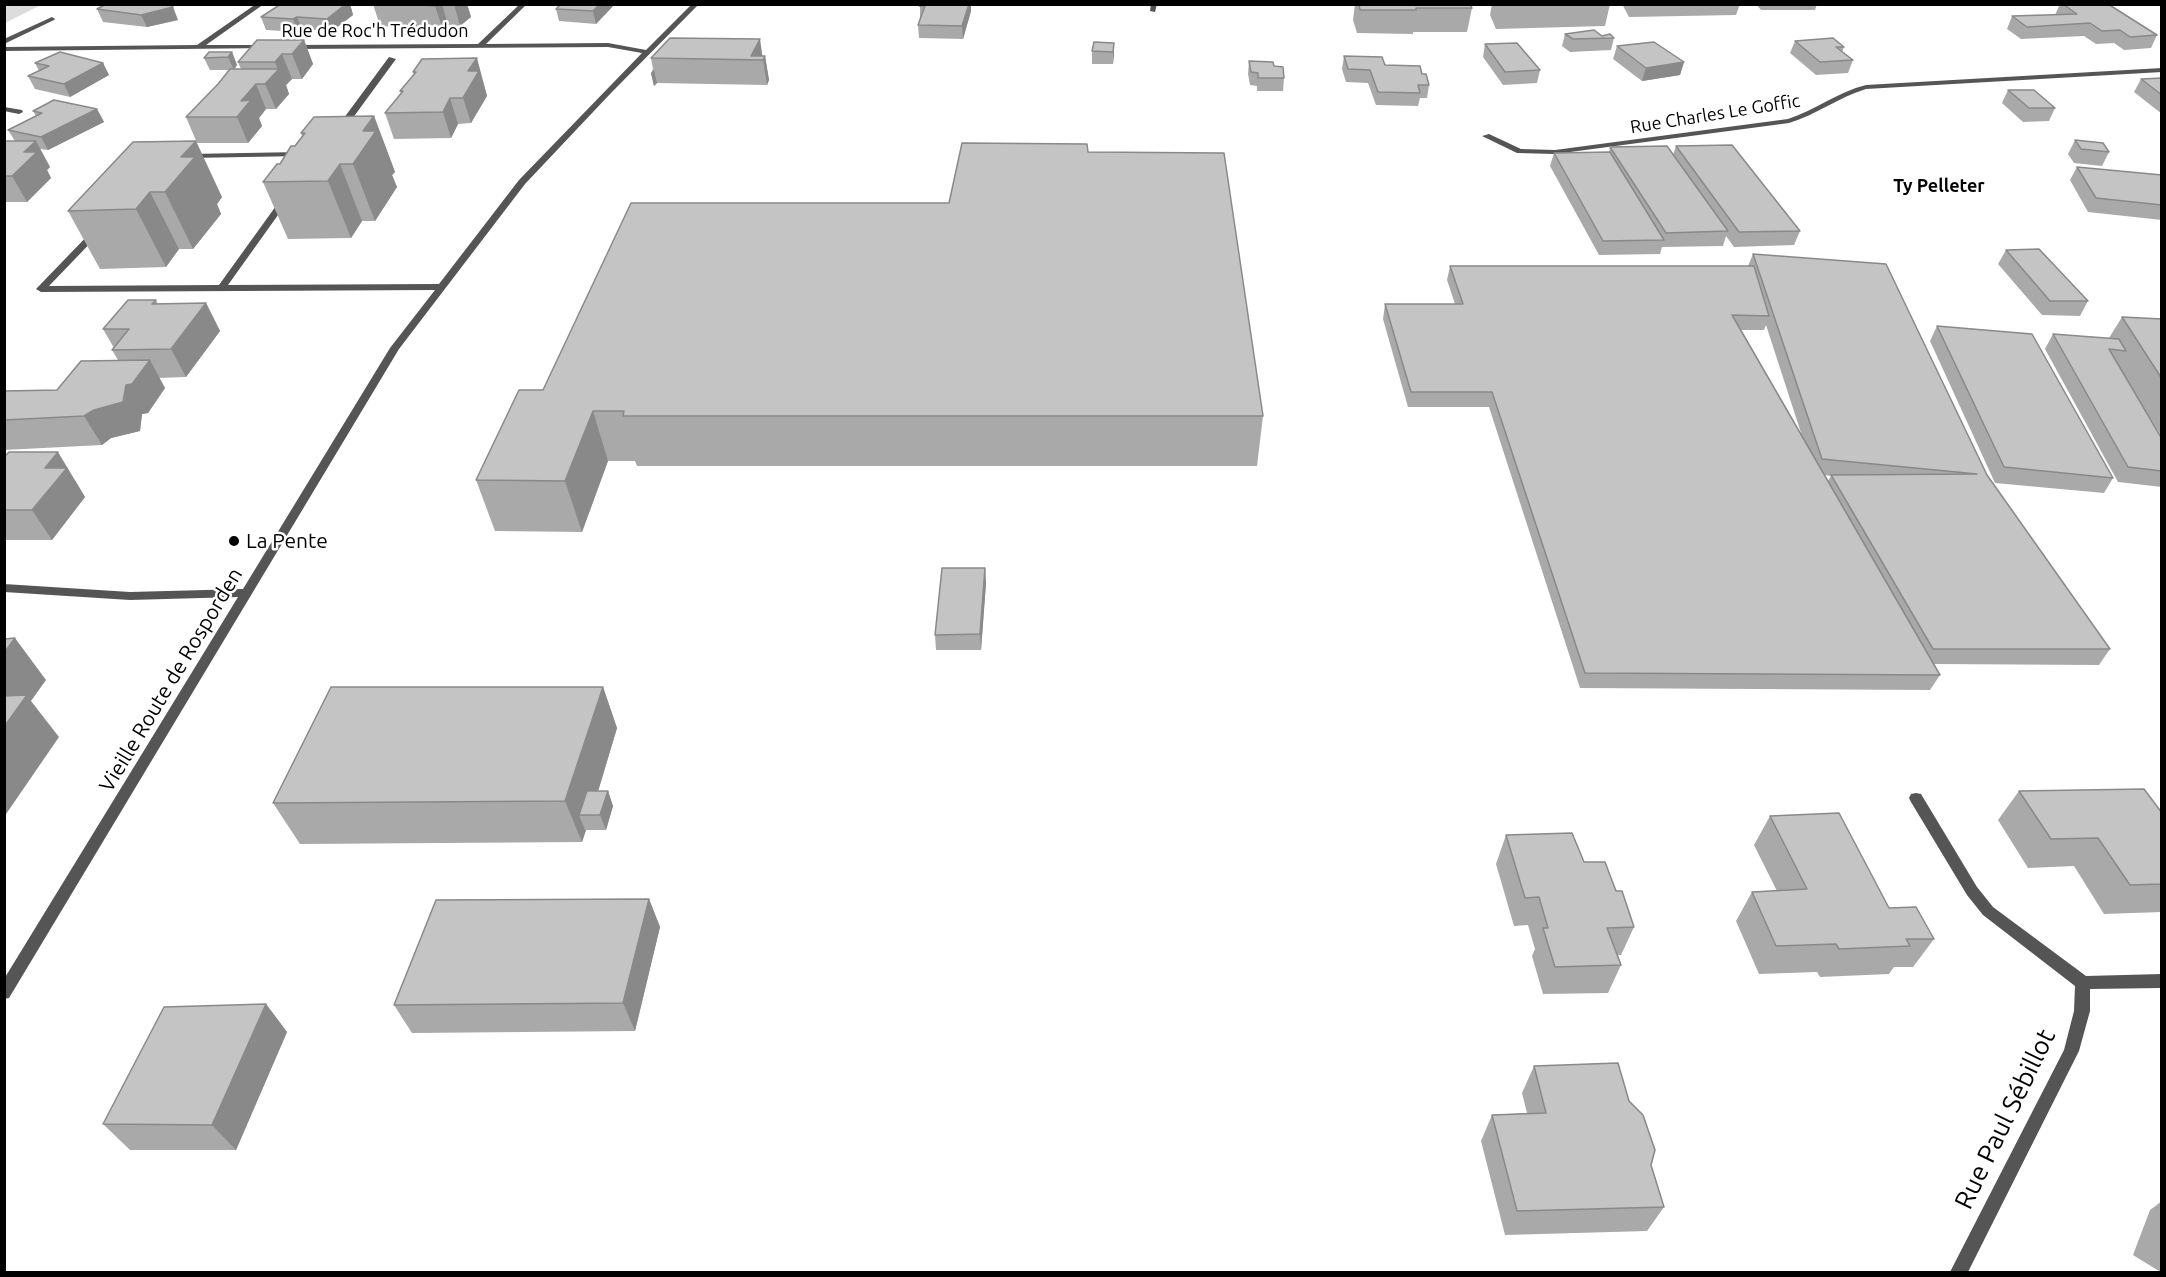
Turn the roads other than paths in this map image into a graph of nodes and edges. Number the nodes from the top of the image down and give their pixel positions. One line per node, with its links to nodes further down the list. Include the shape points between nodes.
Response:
1 (261, 4): 7 (street, Rue de Roc'h Trédudon)
2 (524, 4): 6 (street, Rue de Roc'h Trédudon)
3 (696, 4): 9 (street, Vieille Route de Rosporden)
4 (52, 19): 5 (street)
5 (4, 42)
6 (480, 46): 7 (street, Rue de Roc'h Trédudon); 9 (street, Rue de Roc'h Trédudon, via 608,45)
7 (198, 47): 8 (street, Rue de Roc'h Trédudon)
8 (4, 49)
9 (648, 52): 20 (street, Vieille Route de Rosporden, via 522,182)
10 (392, 59): 14 (street)
11 (2162, 70): 15 (street, Rue Charles Le Goffic, via 1866,87 1849,91 1818,111 1789,121 1555,152 1520,151)
12 (4, 109): 13 (street)
13 (19, 112)
14 (336, 134)
15 (1486, 136)
16 (178, 156): 17 (street, via 307,154)
17 (308, 160)
18 (290, 194): 21 (street)
19 (104, 223): 21 (street, via 41,289)
20 (440, 287): 21 (street); 23 (street, Vieille Route de Rosporden, via 395,348)
21 (222, 288)
22 (4, 588): 23 (street, via 158,596)
23 (247, 593): 27 (street, Vieille Route de Rosporden)
24 (1916, 798): 26 (street, via 1988,911)
25 (2162, 981): 26 (street)
26 (2083, 983): 28 (street, Rue Paul Sébillot, via 2082,1011 2071,1051)
27 (4, 993)
28 (1959, 1272)

